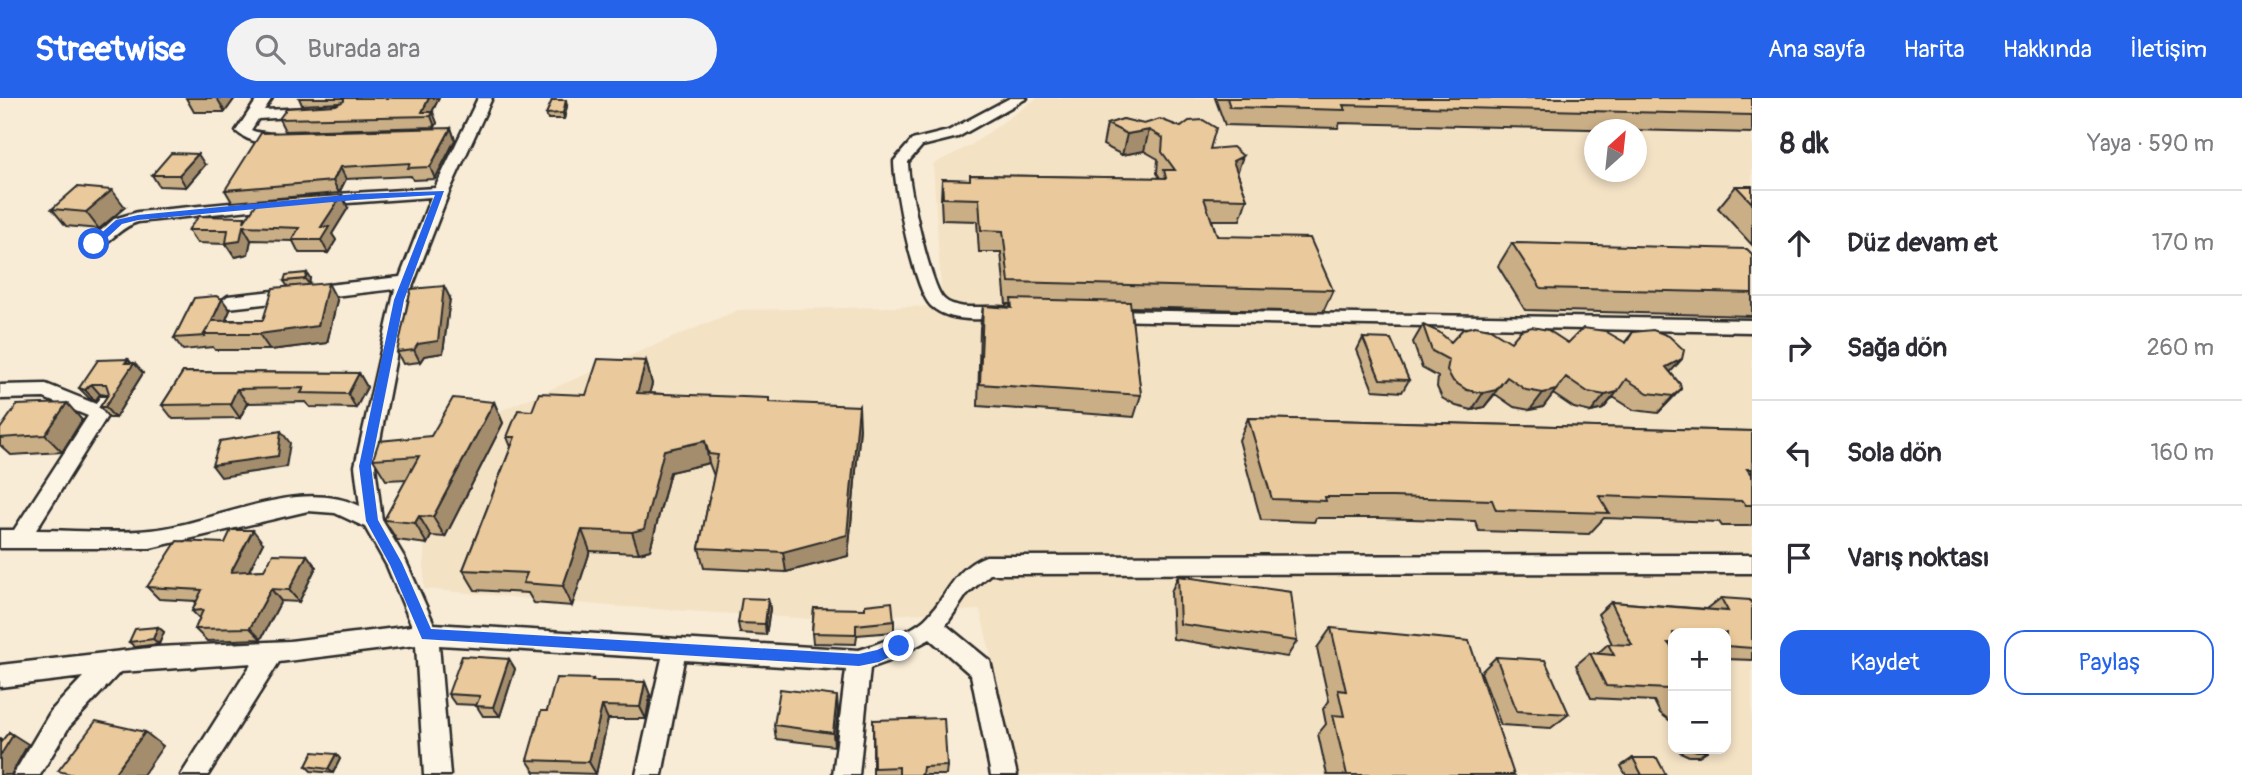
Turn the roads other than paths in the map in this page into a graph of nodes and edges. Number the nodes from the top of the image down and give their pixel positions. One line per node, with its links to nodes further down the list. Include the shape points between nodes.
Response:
1 (265, 98): 5 (street)
2 (485, 98): 7 (street, via 463,133)
3 (1020, 98): 11 (street, via 953,134 918,143 901,161 901,175 912,229 938,304 957,312)
4 (328, 110): 5 (street)
5 (254, 115): 6 (street, via 243,131 257,138)
6 (293, 139)
7 (441, 192): 8 (street, via 138,217 119,222); 9 (street)
8 (94, 244)
9 (406, 282): 10 (street); 15 (street, via 365,466)
10 (228, 302)
11 (1025, 314)
12 (1094, 316): 13 (street)
13 (1752, 326)
14 (0, 392): 16 (street, via 46,391 104,408)
15 (372, 521): 16 (street, via 338,505 307,503 150,539); 19 (street)
16 (10, 538)
17 (1752, 564): 18 (street, via 986,565 959,587)
18 (932, 627): 22 (street, via 879,656); 30 (street, via 982,668)
19 (427, 634): 20 (street); 21 (street); 27 (street)
20 (676, 649): 22 (street); 28 (street)
21 (272, 652): 23 (street); 26 (street)
22 (859, 660): 29 (street)
23 (113, 663): 24 (street); 25 (street, via 60,719)
24 (0, 676)
25 (26, 775)
26 (194, 775)
27 (438, 775)
28 (649, 775)
29 (846, 775)
30 (1004, 775)

